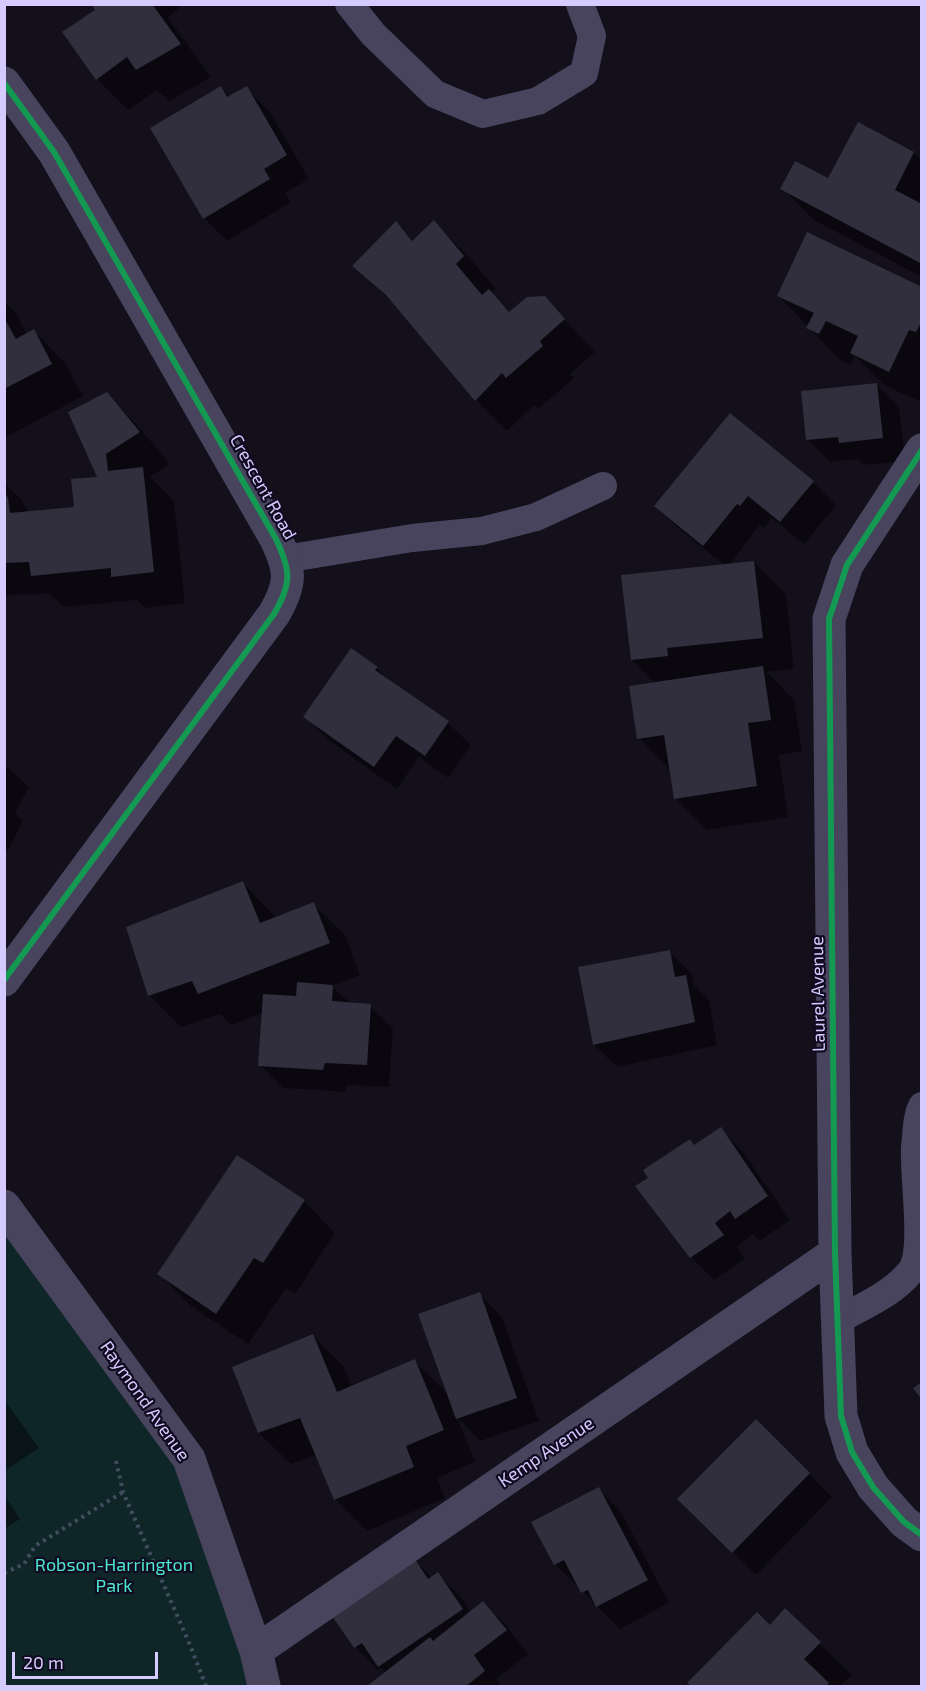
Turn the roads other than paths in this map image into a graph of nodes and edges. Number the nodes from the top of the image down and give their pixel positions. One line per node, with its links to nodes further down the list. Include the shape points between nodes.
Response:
1 (349, 4): 2 (lane, via 373,34 435,94 483,114 538,101 584,73 592,36)
2 (580, 4)
3 (4, 82): 6 (street, Crescent Road, via 54,152)
4 (921, 450): 10 (street, Laurel Avenue, via 847,565 830,619)
5 (603, 486): 6 (lane, via 536,517 482,531)
6 (285, 559): 7 (street, Crescent Road, via 289,578 286,595 274,614)
7 (4, 980)
8 (921, 1106): 11 (lane, via 914,1157 920,1236 912,1270 885,1295)
9 (4, 1206): 13 (street, Raymond Avenue, via 189,1459)
10 (835, 1253): 11 (street, Laurel Avenue); 13 (street, Kemp Avenue)
11 (838, 1320): 12 (street, Laurel Avenue, via 841,1416 852,1452 873,1487)
12 (921, 1535)
13 (256, 1651): 14 (street, Raymond Avenue)
14 (264, 1686)

